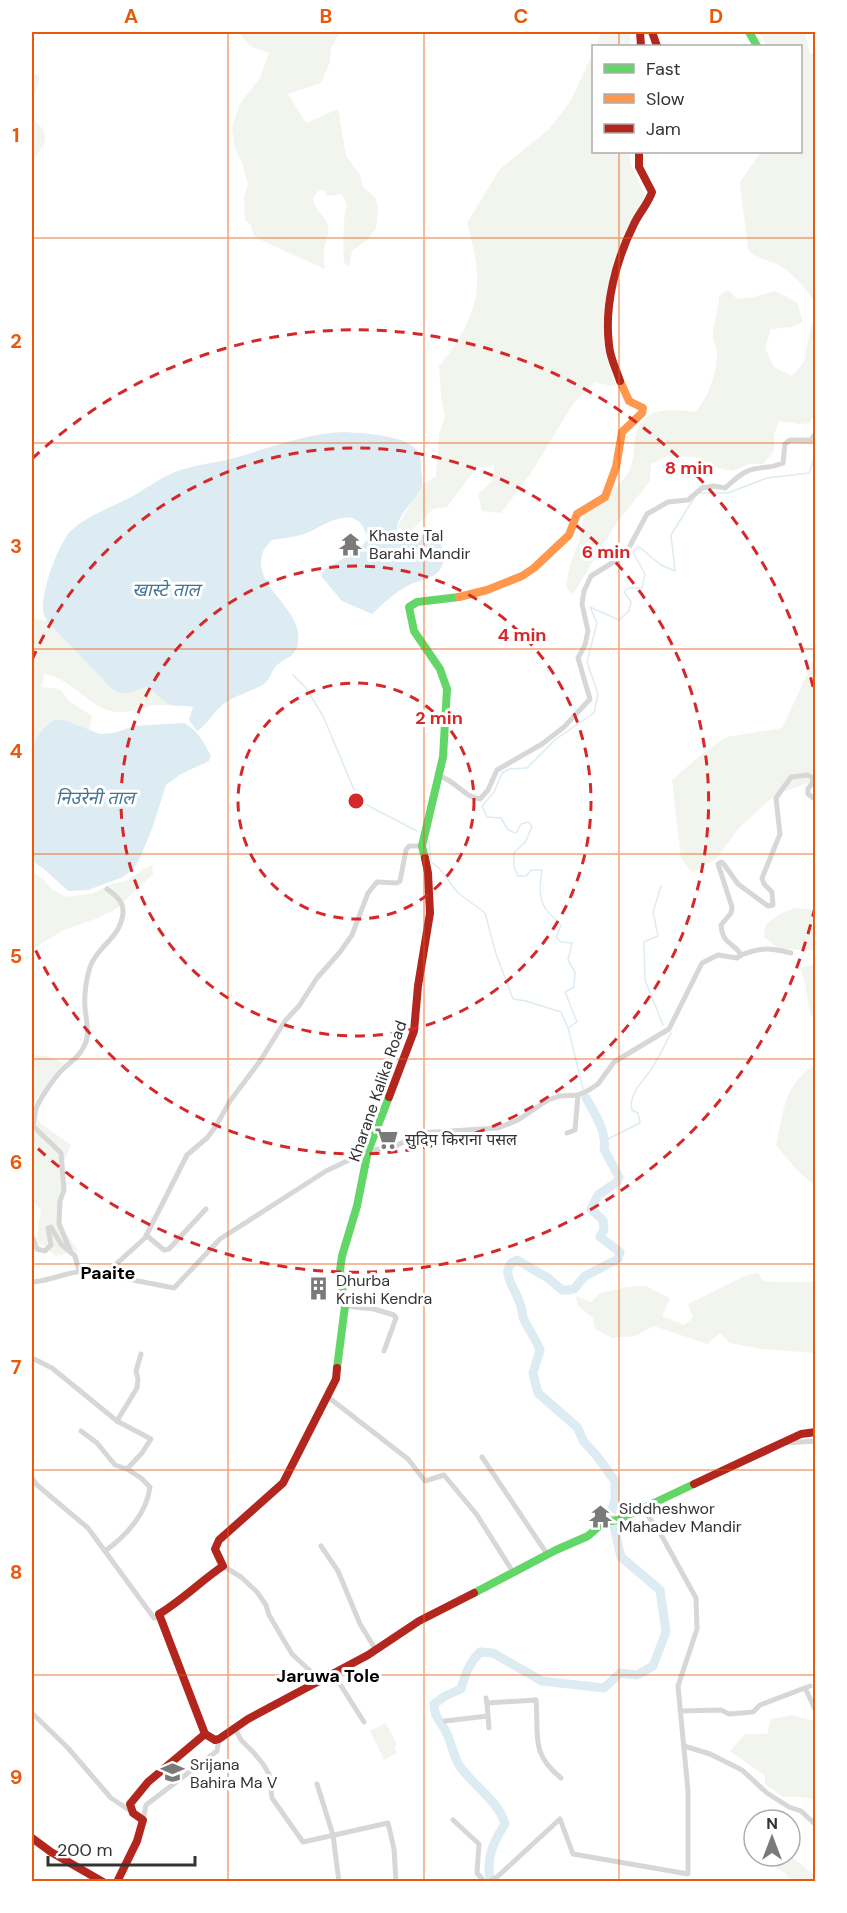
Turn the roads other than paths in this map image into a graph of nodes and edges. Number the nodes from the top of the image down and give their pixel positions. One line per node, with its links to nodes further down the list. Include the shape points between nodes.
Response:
1 (748, 32): 2 (street)
2 (756, 45)
3 (639, 153): 5 (street, Kharane Kalika Road, via 639,167 652,192 622,257 609,305 608,333 611,356 627,400 643,408 642,413 622,432 616,467 605,497 578,514 572,531 540,563 522,576 493,588 417,602 409,608 414,631 446,682)
4 (816, 433): 5 (street, via 811,440 790,440 785,444 783,463 753,469 725,488 702,488 688,500 668,502 647,514 625,555 591,576 584,591 583,612 588,631 578,658 590,699 542,744 497,770 480,800)
5 (439, 777): 7 (street, Kharane Kalika Road)
6 (816, 800): 10 (street, via 808,794 813,782 807,775 790,777 776,798 780,834 762,878 772,892 773,905 768,906 744,889 723,863 718,864 732,907 721,925 722,934 726,943)
7 (422, 846): 13 (street, Kharane Kalika Road, via 430,913 414,1031); 15 (street, via 409,846 406,850 400,881 377,882 368,893 352,935 285,1021 207,1138 187,1155)
8 (106, 889): 17 (street, via 120,898 123,915 114,937 90,966 84,1005 86,1043 48,1087 36,1106 33,1126 61,1153 64,1190 59,1224)
9 (791, 953): 10 (street, via 773,948)
10 (741, 955): 11 (street, via 718,955 702,963 669,1029 616,1060 598,1084)
11 (578, 1095): 12 (street, via 575,1130); 13 (street, via 548,1100 498,1128 420,1133 396,1146)
12 (567, 1133)
13 (368, 1151): 19 (street, via 326,1171 220,1239 174,1288); 21 (street, Kharane Kalika Road, via 340,1262)
14 (206, 1209): 15 (street, via 169,1250)
15 (146, 1235): 19 (street)
16 (32, 1236): 17 (street, via 36,1249 45,1251 51,1245 51,1227)
17 (69, 1250): 18 (street)
18 (79, 1271): 19 (street); 20 (street)
19 (104, 1275)
20 (32, 1282)
21 (345, 1306): 22 (street, via 396,1316); 25 (street, Kharane Kalika Road, via 338,1371)
22 (384, 1351)
23 (141, 1354): 26 (street, via 137,1388)
24 (32, 1358): 26 (street, via 52,1368)
25 (328, 1396): 38 (street, Kharane Kalika Road, via 283,1483 219,1540 215,1549); 39 (street, via 408,1459 424,1480 444,1474 477,1515)
26 (117, 1421): 32 (street, via 151,1439)
27 (81, 1431): 32 (street, via 115,1465)
28 (816, 1432): 30 (street)
29 (816, 1441): 30 (street)
30 (781, 1443): 34 (street)
31 (482, 1456): 37 (street)
32 (127, 1469): 36 (street, via 150,1487 149,1497 127,1532)
33 (32, 1478): 36 (street, via 88,1528)
34 (643, 1509): 37 (street, via 604,1522 588,1536); 44 (street, via 696,1598 696,1629 678,1686)
35 (321, 1546): 41 (street, via 338,1571 360,1624)
36 (105, 1551): 40 (street, via 154,1618)
37 (547, 1554): 39 (street)
38 (224, 1566): 40 (street); 43 (street, via 257,1592 292,1654)
39 (513, 1572): 41 (street, via 419,1621)
40 (159, 1617): 52 (street)
41 (376, 1650): 42 (street)
42 (333, 1673): 43 (street); 49 (street)
43 (320, 1680): 51 (street)
44 (680, 1711): 45 (street, via 753,1712 760,1705 807,1687); 54 (street)
45 (816, 1711)
46 (32, 1713): 57 (street, via 111,1798)
47 (488, 1716): 48 (street); 50 (street); 55 (street, via 487,1701 536,1700 540,1756)
48 (445, 1721)
49 (364, 1722)
50 (489, 1728)
51 (235, 1729): 53 (street); 61 (street, via 263,1764 269,1774 272,1798 303,1842)
52 (205, 1734): 53 (street); 57 (street, via 148,1782 130,1804)
53 (219, 1739): 58 (street, via 217,1751 146,1805)
54 (684, 1746): 60 (street, via 742,1770 767,1793 801,1811); 63 (street, via 688,1874 573,1854 560,1819)
55 (561, 1778)
56 (317, 1784): 61 (street)
57 (133, 1813): 58 (street)
58 (143, 1820): 65 (street, via 137,1842)
59 (453, 1820): 68 (street, via 479,1844 477,1873)
60 (816, 1825)
61 (333, 1835): 66 (street); 67 (street, via 388,1823)
62 (32, 1838): 64 (street)
63 (497, 1879): 68 (street)
64 (103, 1881)
65 (117, 1881)
66 (339, 1881)
67 (396, 1881)
68 (484, 1881)

